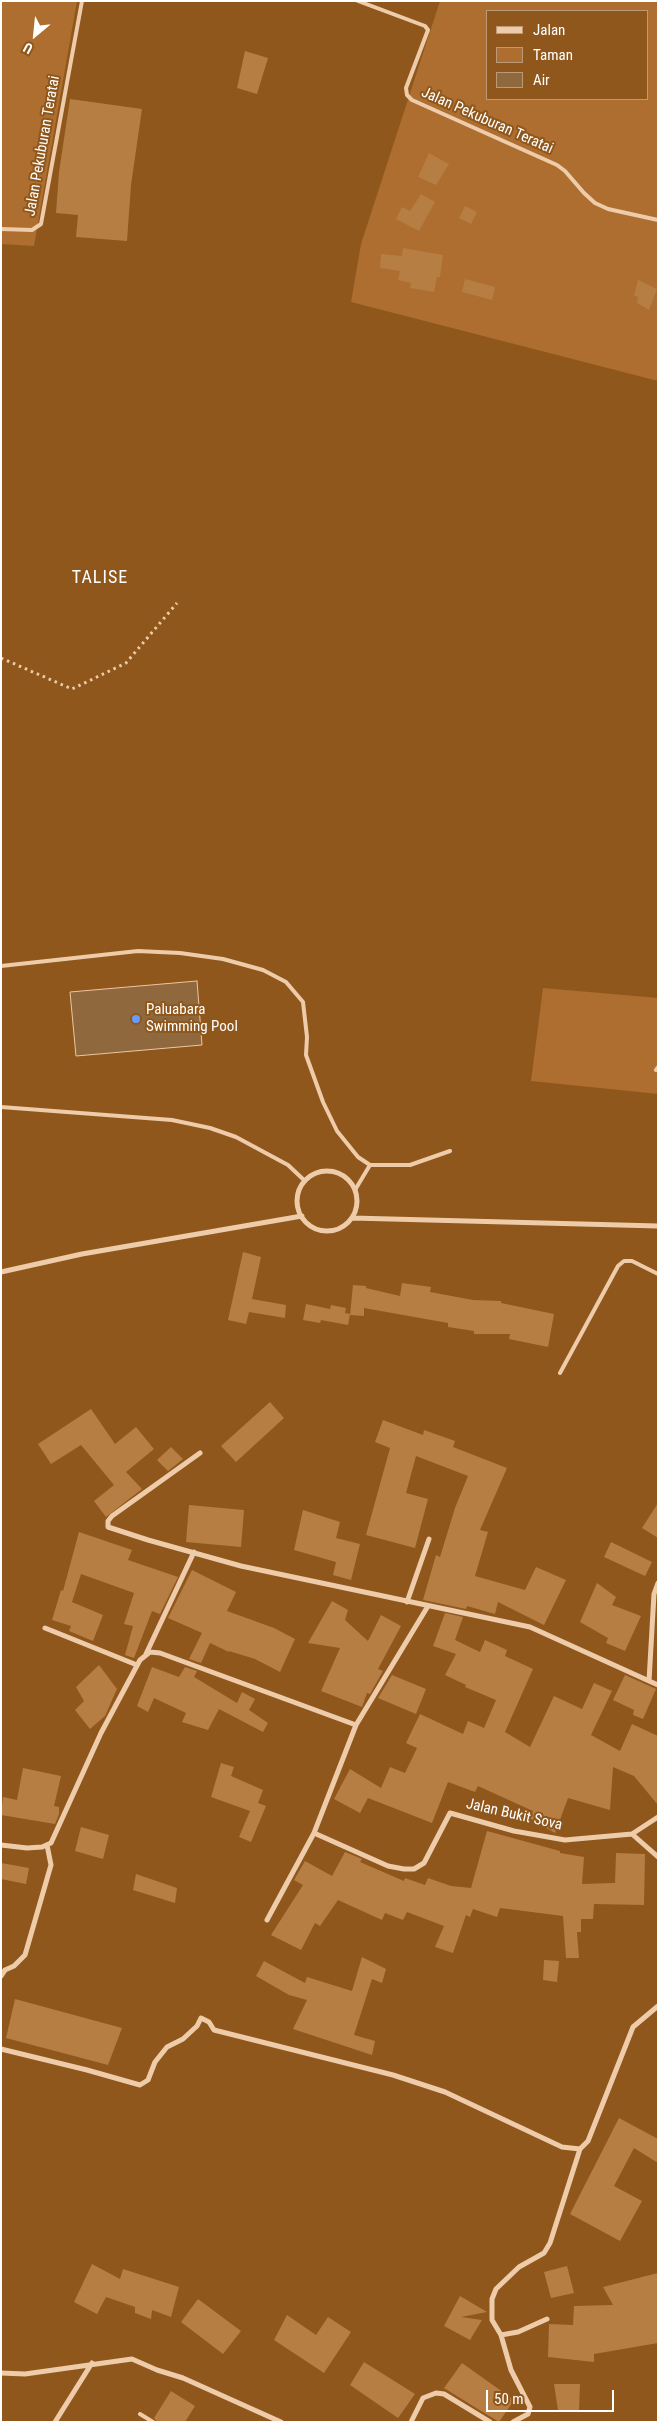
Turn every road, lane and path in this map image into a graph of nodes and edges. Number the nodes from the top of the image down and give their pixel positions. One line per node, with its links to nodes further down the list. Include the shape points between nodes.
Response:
1 (82, 1): 4 (lane, Jalan Pekuburan Teratai, via 41,224 32,230)
2 (358, 1): 3 (lane, Jalan Pekuburan Teratai, via 425,26 428,30 406,88 412,100 557,165 584,193 608,209)
3 (658, 220)
4 (1, 229)
5 (177, 603): 6 (path, via 126,663 72,689)
6 (1, 658)
7 (1, 966): 10 (lane, via 138,951 180,952 262,970 286,982 303,1002 306,1055 323,1102 337,1131 358,1157)
8 (1, 1107): 11 (lane, via 172,1120 210,1128 236,1137 288,1165)
9 (450, 1150): 10 (lane, via 410,1165)
10 (370, 1165): 12 (lane)
11 (306, 1180): 12 (street, via 319,1172 330,1172 346,1178); 13 (street, via 297,1201)
12 (355, 1190): 14 (street, via 357,1202)
13 (302, 1216): 14 (street, via 314,1228 329,1231 345,1225); 16 (street, via 82,1254)
14 (352, 1218): 15 (street)
15 (658, 1226)
16 (1, 1272)
17 (658, 1274): 18 (lane, via 632,1261 624,1261 618,1266)
18 (560, 1373)
19 (200, 1453): 21 (street, via 112,1516 108,1525)
20 (429, 1539): 23 (street)
21 (194, 1552): 23 (street, via 266,1572); 26 (street)
22 (658, 1583): 28 (street, via 654,1594)
23 (407, 1602): 24 (street)
24 (428, 1606): 28 (street, via 530,1628); 30 (street)
25 (45, 1628): 27 (street)
26 (146, 1654): 27 (street); 30 (street, via 160,1653)
27 (137, 1665): 35 (street, via 100,1733 58,1830)
28 (649, 1681): 29 (street)
29 (658, 1685)
30 (356, 1725): 32 (street)
31 (658, 1818): 33 (street, Jalan Bukit Sova)
32 (314, 1833): 33 (street, Jalan Bukit Sova, via 388,1866 414,1868 430,1855 450,1813 556,1839); 37 (street)
33 (632, 1834): 36 (street)
34 (1, 1845): 35 (street, via 27,1848)
35 (47, 1845): 38 (street, via 51,1865 25,1955)
36 (658, 1857)
37 (268, 1920)
38 (1, 1976)
39 (658, 2006): 41 (street, via 633,2027 588,2140)
40 (1, 2049): 41 (street, via 140,2085 148,2080 155,2062 167,2047 182,2039 201,2018 214,2030 445,2092 562,2147)
41 (580, 2149): 43 (street, via 550,2243 544,2252 519,2267 496,2288 492,2299 492,2320)
42 (547, 2319): 43 (street, via 518,2332)
43 (501, 2335): 47 (street, via 512,2370 530,2407 528,2414)
44 (92, 2363): 45 (street, via 25,2374); 48 (street); 50 (street, via 132,2358)
45 (1, 2372)
46 (140, 2414): 49 (lane)
47 (516, 2421)
48 (55, 2422)
49 (153, 2422)
50 (281, 2422)
51 (411, 2422): 52 (street, via 423,2398 436,2393 444,2394)
52 (490, 2422)

